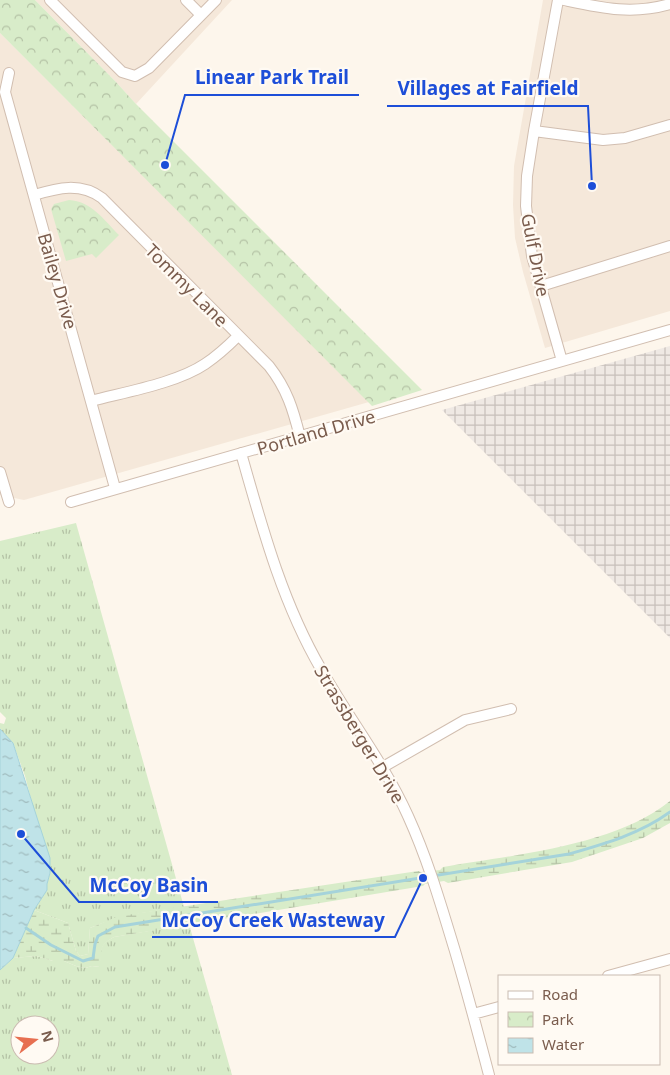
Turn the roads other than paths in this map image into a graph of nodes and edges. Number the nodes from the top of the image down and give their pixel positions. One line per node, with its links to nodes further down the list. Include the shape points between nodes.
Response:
1 (50, 0): 7 (street, via 122,72 130,75 149,68)
2 (186, 0): 7 (street)
3 (216, 0): 7 (street)
4 (558, 0): 10 (street, Gulf Drive)
5 (564, 0): 6 (street, via 612,10 654,9)
6 (670, 4)
7 (201, 15)
8 (9, 74): 11 (street, Bailey Drive, via 5,92)
9 (670, 125): 10 (street, via 625,138 602,140)
10 (534, 131): 13 (street, Gulf Drive, via 526,206 532,256)
11 (34, 195): 15 (street, Tommy Lane, via 71,187 95,193); 17 (street, Bailey Drive)
12 (670, 246): 13 (street)
13 (540, 286): 16 (street, Gulf Drive)
14 (670, 330): 16 (street, Portland Drive)
15 (238, 336): 17 (street, via 217,355 190,372); 18 (street, Tommy Lane, via 269,366 284,388)
16 (562, 361): 18 (street, Portland Drive)
17 (91, 401): 21 (street, Bailey Drive)
18 (300, 437): 19 (street, Portland Drive)
19 (241, 453): 21 (street, Portland Drive); 25 (street, Strassberger Drive, via 271,557 293,614 321,669)
20 (0, 472): 22 (street)
21 (116, 488): 23 (street, Portland Drive)
22 (8, 502)
23 (71, 502)
24 (511, 709): 25 (street, via 465,720)
25 (383, 767): 29 (street, Strassberger Drive, via 437,888)
26 (670, 959): 27 (street)
27 (612, 975)
28 (498, 1007): 29 (street)
29 (473, 1014): 30 (street, Strassberger Drive)
30 (490, 1075)

